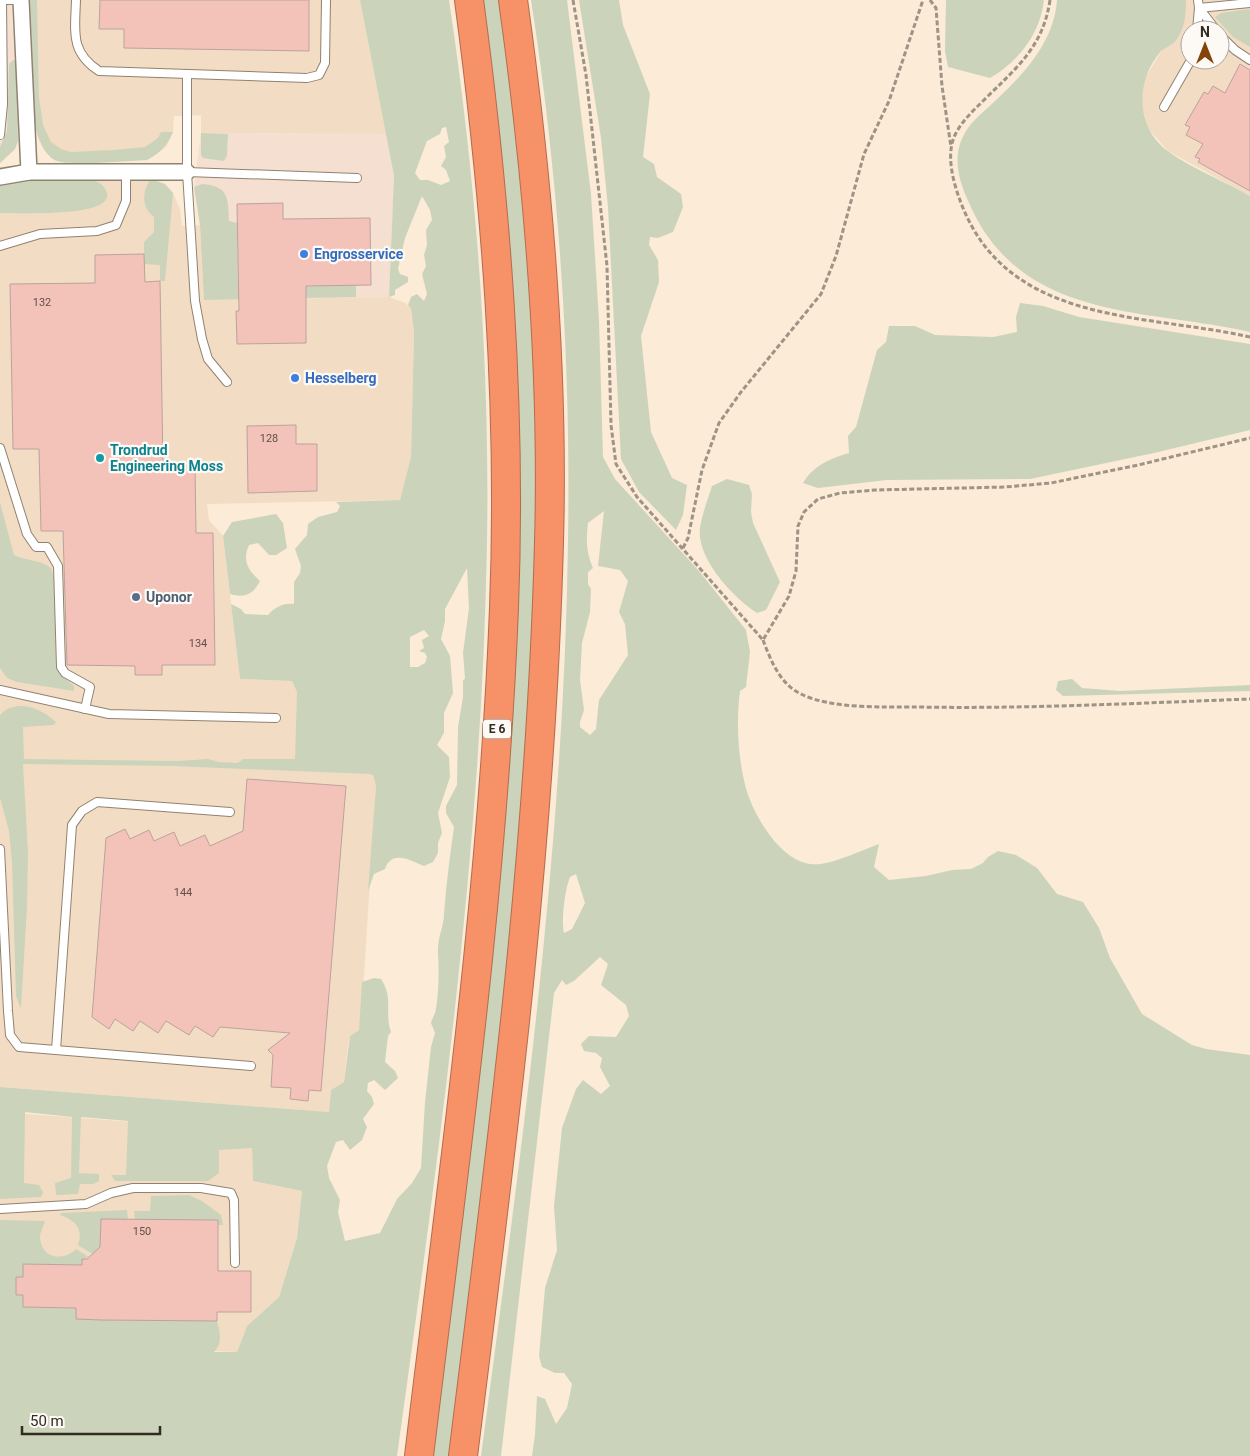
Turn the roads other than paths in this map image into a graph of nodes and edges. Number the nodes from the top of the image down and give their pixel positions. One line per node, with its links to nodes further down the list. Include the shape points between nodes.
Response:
1 (1, 0): 2 (lane); 16 (lane, via 3,104)
2 (21, 0): 17 (street)
3 (76, 0): 14 (lane, via 77,47 86,62 100,70)
4 (326, 0): 14 (lane, via 325,63 319,74 307,78)
5 (469, 0): 34 (highway, E 6, via 490,168 502,325 506,458 504,606 495,782 473,1009)
6 (512, 0): 35 (highway, via 535,180 545,310 549,539 542,735 523,952)
7 (1250, 2): 8 (lane)
8 (1198, 4): 9 (lane); 10 (lane)
9 (1197, 20)
10 (1209, 20)
11 (1230, 45): 12 (lane)
12 (1250, 60)
13 (1185, 70): 15 (lane)
14 (187, 74): 19 (lane)
15 (1164, 107)
16 (0, 135)
17 (29, 172): 18 (street); 20 (street)
18 (126, 172): 19 (street); 22 (lane, via 126,201 116,225 96,231 40,234)
19 (187, 172): 21 (lane); 23 (lane, via 195,301 202,338 208,359)
20 (0, 177)
21 (357, 178)
22 (0, 246)
23 (227, 382)
24 (0, 448): 26 (lane, via 27,534 36,547 47,547 58,566 61,668 90,687)
25 (0, 690): 26 (lane)
26 (86, 709): 27 (lane, via 109,714)
27 (276, 718)
28 (230, 812): 30 (lane, via 96,802 82,811 72,825 69,851)
29 (0, 849): 30 (lane, via 10,1035 19,1048)
30 (56, 1050): 31 (lane)
31 (251, 1066)
32 (0, 1210): 33 (lane, via 86,1204 133,1188 217,1189 231,1193 234,1200)
33 (235, 1263)
34 (419, 1456)
35 (463, 1456)

